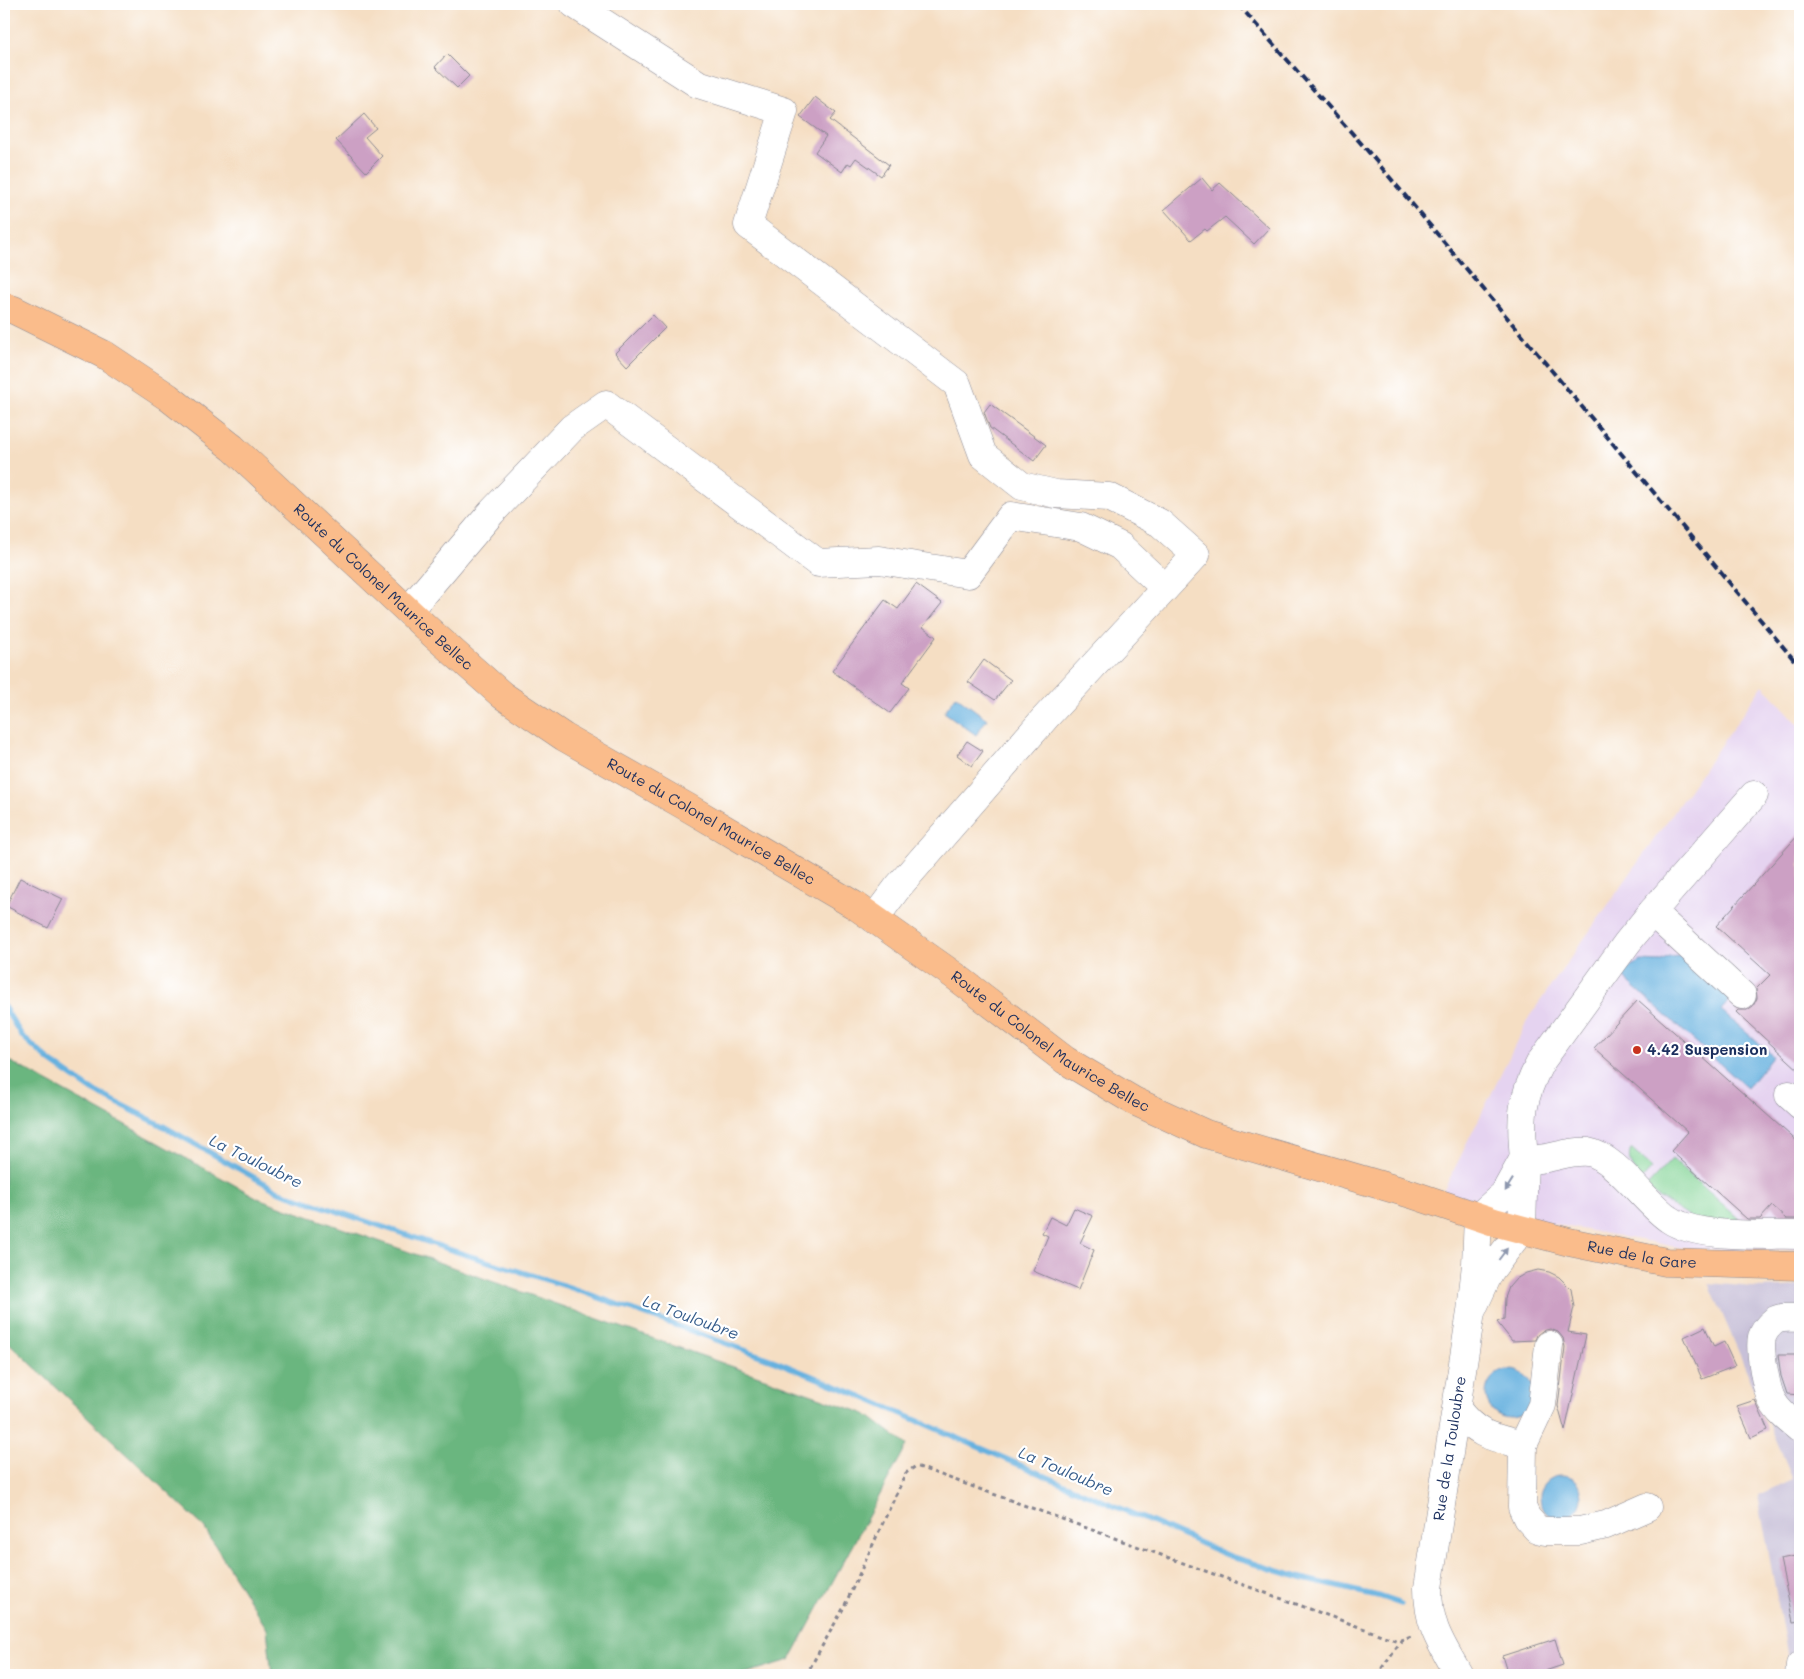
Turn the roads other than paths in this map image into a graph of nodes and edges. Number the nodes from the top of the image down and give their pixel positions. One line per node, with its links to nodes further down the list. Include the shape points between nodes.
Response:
1 (574, 4): 3 (street, via 698,84 784,112 748,225 957,384 983,455 1022,486 1056,494 1109,497 1160,523 1196,555)
2 (4, 307): 4 (main road, Route du Colonel Maurice Bellec, via 105,354 168,397 232,448)
3 (1165, 588): 4 (street, via 1120,546 1081,527 1011,516 968,574 879,560 818,563 606,404 572,428 492,512); 7 (street, via 1038,726)
4 (408, 611): 7 (main road, Route du Colonel Maurice Bellec, via 502,695 564,737)
5 (1754, 795): 6 (street)
6 (1652, 912): 8 (street); 9 (street, via 1540,1063 1529,1084 1523,1108)
7 (874, 919): 10 (main road, Route du Colonel Maurice Bellec, via 1065,1060 1134,1101 1206,1134 1412,1194)
8 (1742, 995)
9 (1524, 1158): 10 (street, one-way to 10, via 1504,1194); 11 (street); 12 (street, via 1538,1160 1571,1152 1588,1152 1604,1159 1669,1219 1685,1228 1703,1232)
10 (1482, 1218): 11 (main road, Rue de la Gare); 14 (street)
11 (1522, 1229): 13 (main road, Rue de la Gare, via 1666,1262); 14 (street, Rue de la Touloubre, one-way to 11, via 1490,1271)
12 (1800, 1235)
13 (1800, 1266)
14 (1471, 1312): 17 (street, Rue de la Touloubre)
15 (1800, 1318): 18 (street, via 1774,1321 1762,1337 1761,1345 1772,1401)
16 (1549, 1345): 21 (street, via 1542,1405)
17 (1457, 1409): 19 (street); 20 (street, Rue de la Touloubre)
18 (1800, 1429)
19 (1480, 1433): 20 (street); 21 (street)
20 (1452, 1441): 24 (street, Rue de la Touloubre, via 1428,1600 1429,1614 1438,1638)
21 (1523, 1445): 22 (street, via 1522,1508 1526,1518 1537,1529 1580,1531 1606,1525)
22 (1646, 1507)
23 (1800, 1666): 25 (street)
24 (1459, 1675)
25 (1799, 1675)

